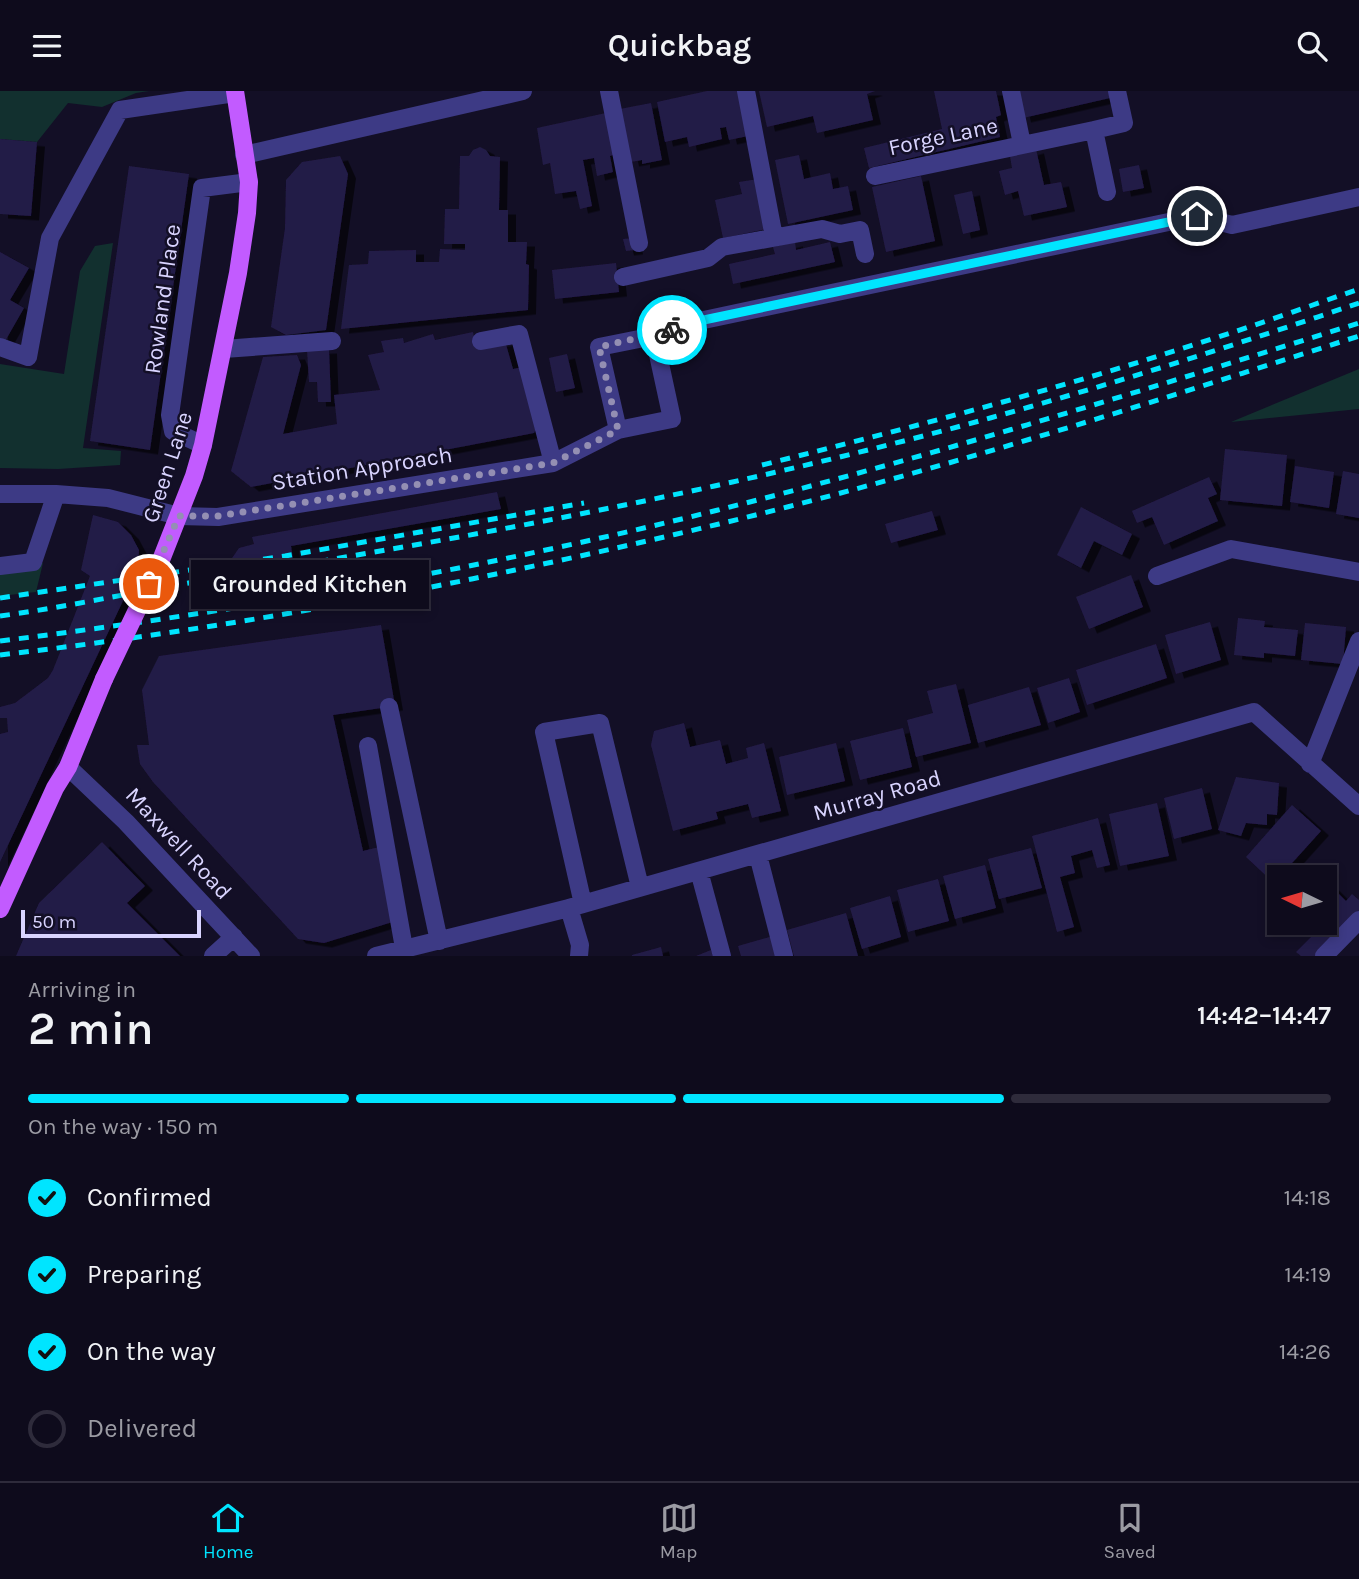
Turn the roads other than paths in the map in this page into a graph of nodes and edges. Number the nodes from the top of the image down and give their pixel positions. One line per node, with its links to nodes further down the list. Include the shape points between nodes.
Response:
1 (523, 91): 9 (street)
2 (609, 91): 15 (street)
3 (746, 91): 14 (street)
4 (1011, 91): 8 (street, Forge Lane)
5 (1117, 91): 7 (street, Forge Lane, via 1124,123)
6 (235, 92): 9 (main road, Green Lane); 21 (street, via 120,110 50,238 28,357)
7 (1094, 130): 8 (street, Forge Lane); 12 (street)
8 (1022, 144): 10 (street, Forge Lane)
9 (244, 155): 11 (main road, Green Lane)
10 (875, 176)
11 (249, 182): 22 (main road, Green Lane); 24 (street, Rowland Place, via 202,188 170,415 173,431)
12 (1107, 192)
13 (1359, 197): 18 (street, via 1232,225 1197,216 699,321)
14 (774, 237): 16 (street, via 822,229 841,234 860,230); 17 (street, via 722,247 708,258)
15 (639, 243)
16 (865, 254)
17 (623, 277)
18 (653, 336): 23 (street, Station Approach, via 672,419); 23 (street, via 599,347)
19 (332, 341): 22 (street)
20 (481, 341): 25 (street, via 519,334)
21 (0, 347)
22 (223, 349): 24 (main road, Green Lane)
23 (618, 430): 25 (street, Station Approach)
24 (203, 445): 28 (main road, Green Lane)
25 (553, 463): 28 (street, Station Approach, via 218,516)
26 (0, 493): 27 (street, Station Approach)
27 (56, 494): 28 (street, Station Approach, via 108,498); 29 (street, via 33,562)
28 (179, 516): 36 (main road, Green Lane, bridge)
29 (0, 566)
30 (1359, 572): 31 (street, via 1231,549)
31 (1157, 576)
32 (1359, 641): 35 (street)
33 (389, 707): 45 (street)
34 (368, 746): 46 (street)
35 (1310, 764): 37 (street, Murray Road); 38 (street, Murray Road, via 1254,712)
36 (68, 767): 42 (main road, Green Lane); 44 (street, Maxwell Road)
37 (1359, 806)
38 (758, 855): 39 (street, Murray Road); 52 (street)
39 (699, 871): 40 (street, Murray Road); 51 (street)
40 (640, 887): 41 (street, Murray Road); 41 (street, via 600,723 544,732)
41 (576, 906): 45 (street, Murray Road); 50 (street)
42 (0, 909)
43 (1359, 920): 53 (street)
44 (234, 937): 47 (street); 48 (street, Maxwell Road)
45 (439, 941): 46 (street, Murray Road)
46 (404, 948): 49 (street, Murray Road)
47 (213, 956)
48 (251, 956)
49 (376, 956)
50 (579, 956)
51 (722, 956)
52 (784, 956)
53 (1324, 956)

